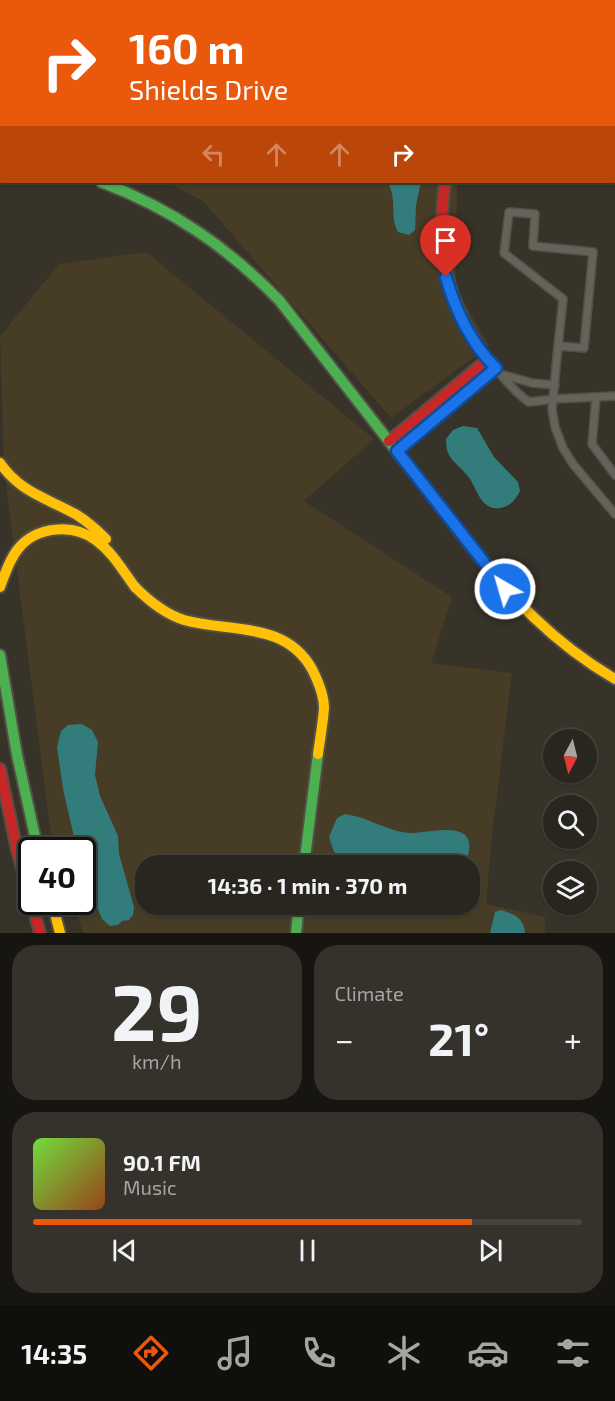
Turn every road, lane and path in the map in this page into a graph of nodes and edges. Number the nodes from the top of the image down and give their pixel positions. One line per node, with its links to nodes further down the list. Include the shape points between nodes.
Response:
1 (104, 183): 10 (main road, via 172,213 239,260 279,300)
2 (445, 183): 4 (main road, via 440,242 443,264 461,316)
3 (558, 346): 3 (street, via 563,299 504,253 509,212 535,214 533,246 592,252 584,348); 6 (street)
4 (488, 360): 5 (street); 10 (main road)
5 (500, 372): 6 (street, via 532,383); 9 (street, via 518,395 529,402); 11 (main road)
6 (555, 385): 9 (street)
7 (615, 396): 8 (street)
8 (596, 397): 9 (street); 13 (street, via 592,444)
9 (554, 399): 14 (street, via 555,427 563,448)
10 (389, 441): 11 (main road)
11 (397, 451): 18 (main road, via 526,614 584,661)
12 (0, 463): 16 (main road, via 37,498 91,524 113,546)
13 (615, 475)
14 (615, 514)
15 (0, 587): 16 (main road, via 19,548 46,530 75,531 92,537 104,546)
16 (135, 587): 21 (main road, via 167,613 185,620 274,634 305,657 321,687 324,706)
17 (0, 655): 20 (main road, via 16,755)
18 (615, 679)
19 (0, 769): 24 (main road)
20 (35, 837)
21 (305, 855)
22 (55, 915): 25 (main road)
23 (298, 915): 26 (main road)
24 (40, 933)
25 (60, 933)
26 (296, 933)

